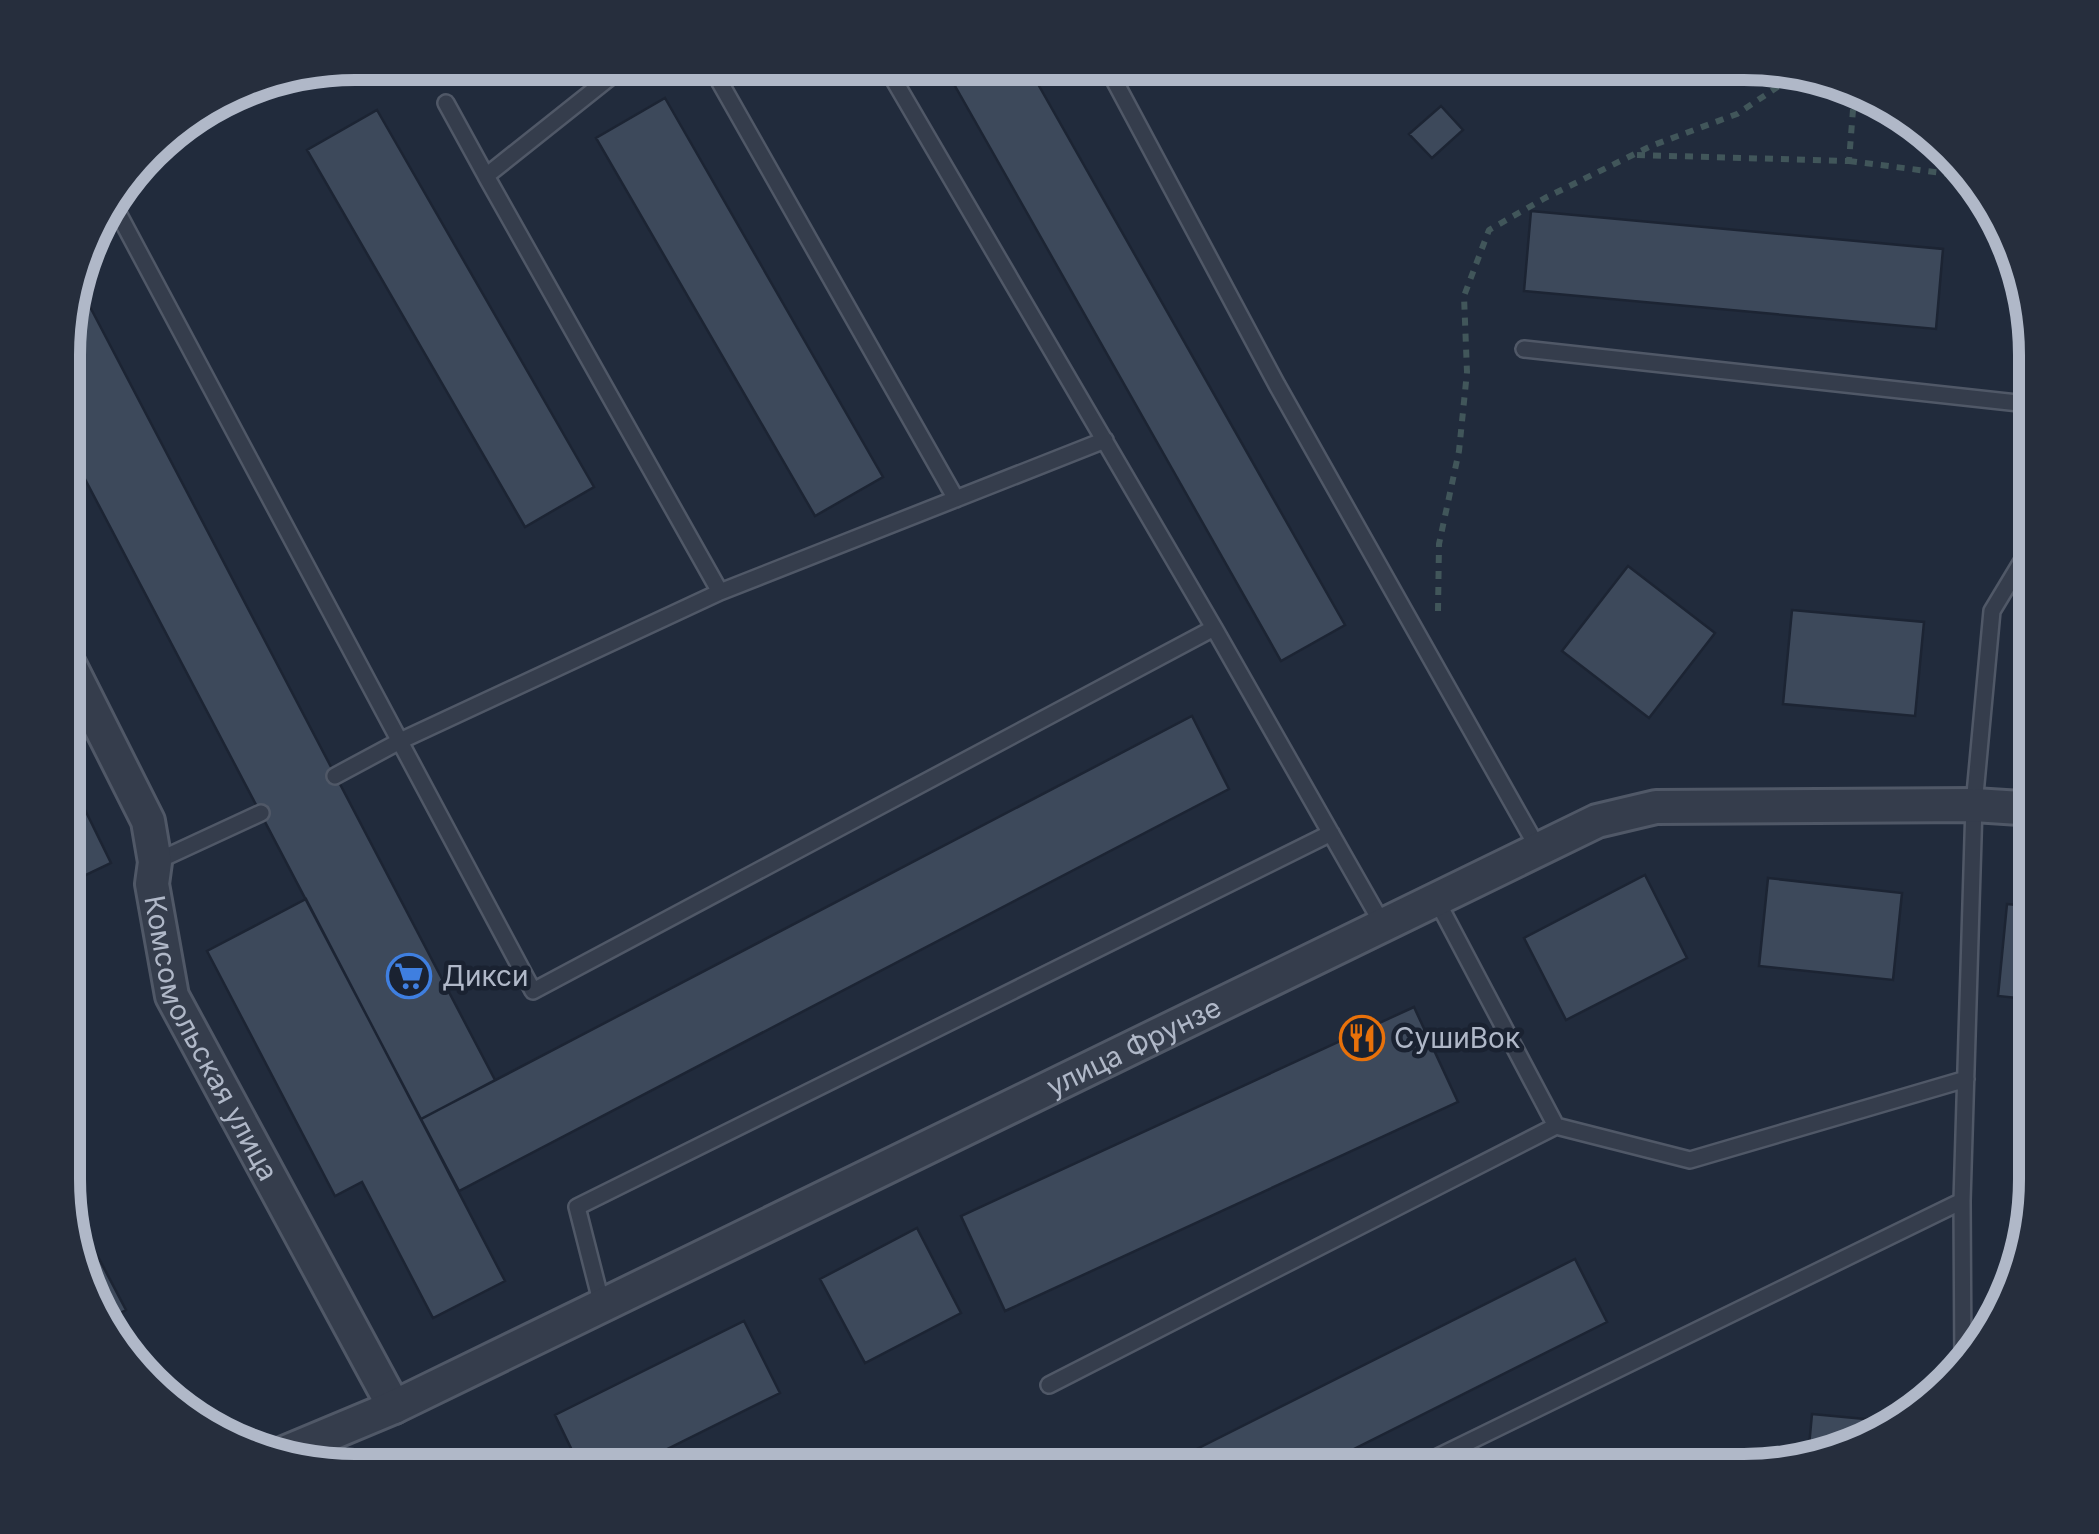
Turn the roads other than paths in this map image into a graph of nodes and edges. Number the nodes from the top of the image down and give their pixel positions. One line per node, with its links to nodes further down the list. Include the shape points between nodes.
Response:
1 (605, 80): 6 (lane)
2 (719, 80): 11 (lane)
3 (894, 80): 10 (lane)
4 (1114, 81): 22 (lane, via 1277,386)
5 (446, 103): 6 (lane)
6 (486, 176): 13 (lane)
7 (119, 214): 16 (lane)
8 (1524, 349): 9 (lane)
9 (2018, 403)
10 (1105, 440): 11 (lane); 14 (lane)
11 (956, 499): 13 (lane)
12 (2018, 568): 18 (lane, via 1992,611)
13 (720, 592): 16 (lane)
14 (1214, 628): 16 (lane, via 533,991); 21 (lane)
15 (80, 689): 23 (street, Комсомольская улица, via 148,821)
16 (400, 741): 17 (lane)
17 (336, 776)
18 (1974, 805): 19 (street, улица Фрунзе); 22 (street, улица Фрунзе, via 1656,807 1597,822); 26 (lane)
19 (2018, 807)
20 (261, 814): 23 (lane)
21 (1331, 833): 25 (lane); 29 (lane, via 577,1206)
22 (1539, 850): 24 (street, улица Фрунзе)
23 (155, 862): 32 (street, Комсомольская улица, via 152,884 172,996)
24 (1436, 899): 25 (street, улица Фрунзе); 27 (lane)
25 (1383, 925): 29 (street, улица Фрунзе)
26 (1966, 1079): 27 (lane, via 1690,1160); 28 (lane)
27 (1556, 1126): 31 (lane)
28 (1962, 1201): 30 (lane); 34 (lane)
29 (602, 1305): 32 (street, улица Фрунзе)
30 (1963, 1345)
31 (1049, 1385)
32 (394, 1407): 33 (street, улица Фрунзе)
33 (297, 1448)
34 (1444, 1454)

